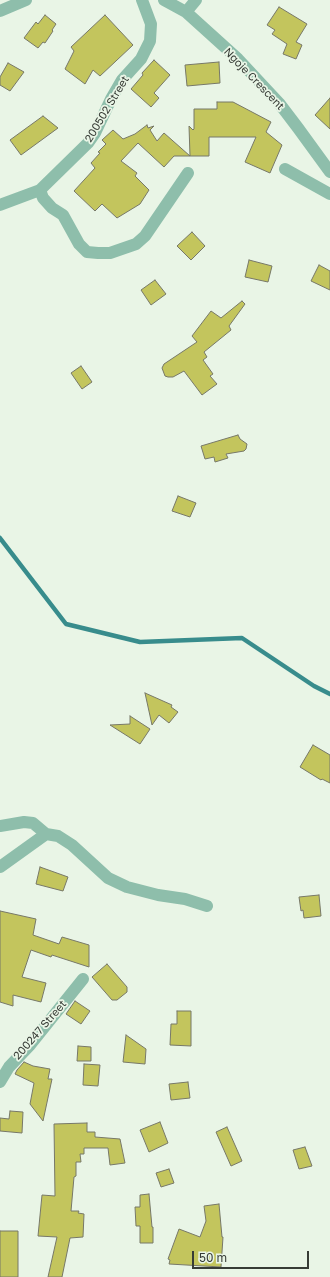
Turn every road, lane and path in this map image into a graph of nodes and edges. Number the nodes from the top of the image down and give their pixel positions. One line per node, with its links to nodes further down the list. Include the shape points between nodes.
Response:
1 (26, 0): 5 (street)
2 (142, 0): 10 (street, 200502 Street, via 151,31 150,41 141,59 122,80 95,133)
3 (164, 0): 6 (street, Ngoje Crescent)
4 (196, 0): 6 (street)
5 (0, 11)
6 (186, 12): 8 (street, Ngoje Crescent, via 238,59 278,103)
7 (285, 169): 11 (street)
8 (330, 172)
9 (188, 173): 10 (street, via 145,236 136,244 110,253 87,252 79,244 63,215 52,208)
10 (40, 190): 12 (street, 200502 Street)
11 (330, 194)
12 (0, 205)
13 (0, 826): 14 (street, via 33,823)
14 (46, 834): 15 (street); 16 (street, via 58,836 72,845 108,878 127,887)
15 (0, 867)
16 (207, 906)
17 (83, 980): 18 (street, 200247 Street, via 9,1067)
18 (0, 1082)

